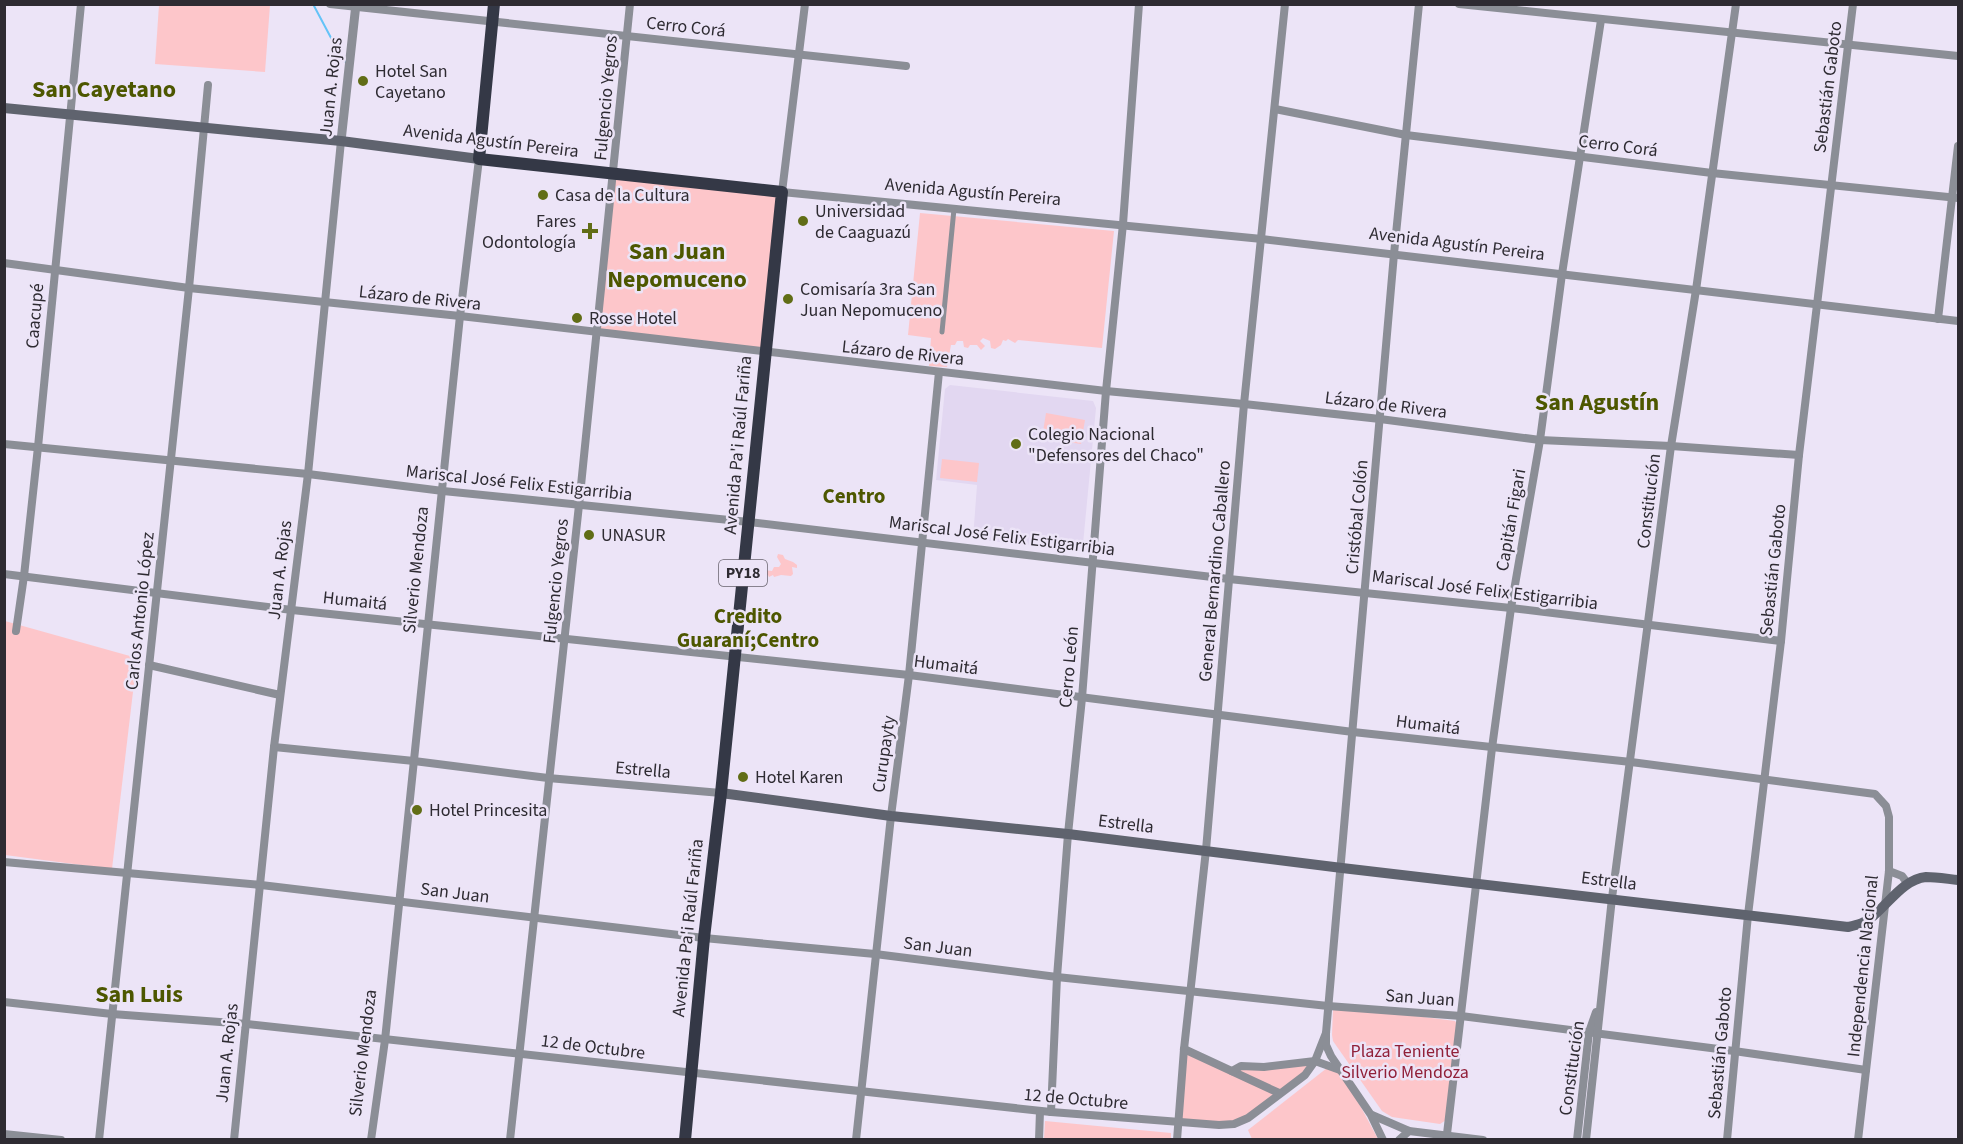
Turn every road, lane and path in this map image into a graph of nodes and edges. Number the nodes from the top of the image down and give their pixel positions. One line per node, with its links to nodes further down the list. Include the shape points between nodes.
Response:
1 (81, 4): 24 (street, Caacupé)
2 (330, 4): 12 (street, Cerro Corá)
3 (494, 4): 13 (highway, Silverio Mendoza)
4 (630, 4): 16 (street, Fulgencio Yegros)
5 (805, 4): 18 (street, Avenida Pa'i Raúl Fariña)
6 (1139, 4): 37 (street, Cerro León)
7 (1285, 4): 23 (street, General Bernardino Caballero)
8 (1419, 4): 26 (street, Cristóbal Colón)
9 (1459, 4): 14 (street)
10 (1736, 4): 15 (street, Constitución)
11 (1853, 4): 17 (street, Sebastián Gaboto)
12 (356, 7): 13 (street, Cerro Corá); 27 (street, Juan A. Rojas)
13 (492, 20): 16 (street, Cerro Corá); 30 (highway, Silverio Mendoza)
14 (1600, 20): 15 (street); 29 (street, Capitán Figari)
15 (1732, 34): 17 (street); 32 (street, Constitución)
16 (627, 36): 18 (street, Cerro Corá); 31 (street, Fulgencio Yegros)
17 (1848, 45): 19 (street); 33 (street, Sebastián Gaboto)
18 (799, 55): 20 (street, Cerro Corá); 34 (street, Avenida Pa'i Raúl Fariña)
19 (1959, 56)
20 (906, 66)
21 (208, 85): 25 (street, Carlos Antonio López)
22 (4, 108): 24 (main road, Avenida Agustín Pereira)
23 (1275, 109): 26 (street, Cerro Corá); 38 (street, General Bernardino Caballero)
24 (69, 115): 25 (main road, Avenida Agustín Pereira); 41 (street, Caacupé)
25 (203, 128): 27 (main road, Avenida Agustín Pereira); 43 (street, Carlos Antonio López)
26 (1406, 135): 29 (street, Cerro Corá); 39 (street, Cristóbal Colón)
27 (341, 141): 30 (main road, Avenida Agustín Pereira); 45 (street, Juan A. Rojas)
28 (1959, 146): 35 (street)
29 (1580, 156): 32 (street, Cerro Corá); 42 (street, Capitán Figari)
30 (478, 159): 31 (highway, Avenida Agustín Pereira); 47 (street, Silverio Mendoza)
31 (614, 173): 34 (highway, Avenida Agustín Pereira); 50 (street, Fulgencio Yegros)
32 (1712, 173): 33 (street, Cerro Corá); 44 (street, Constitución)
33 (1831, 186): 35 (street, Cerro Corá); 46 (street, Sebastián Gaboto)
34 (782, 192): 36 (street, Avenida Agustín Pereira); 52 (highway, Avenida Pa'i Raúl Fariña)
35 (1955, 198): 48 (street)
36 (954, 208): 37 (street, Avenida Agustín Pereira); 51 (street)
37 (1123, 224): 38 (street, Avenida Agustín Pereira); 54 (street, Cerro León)
38 (1262, 239): 39 (street, Avenida Agustín Pereira); 55 (street, General Bernardino Caballero)
39 (1394, 254): 42 (street, Avenida Agustín Pereira); 56 (street, Cristóbal Colón)
40 (4, 263): 41 (street, Lázaro de Rivera)
41 (54, 269): 43 (street, Lázaro de Rivera); 60 (street, Caacupé)
42 (1562, 274): 44 (street, Avenida Agustín Pereira); 57 (street, Capitán Figari)
43 (189, 288): 45 (street, Lázaro de Rivera); 62 (street, Carlos Antonio López)
44 (1696, 290): 46 (street, Avenida Agustín Pereira); 59 (street, Constitución)
45 (325, 303): 47 (street, Lázaro de Rivera); 63 (street, Juan A. Rojas)
46 (1816, 304): 48 (street, Avenida Agustín Pereira); 61 (street, Sebastián Gaboto)
47 (460, 316): 50 (street, Lázaro de Rivera); 64 (street, Silverio Mendoza)
48 (1938, 319): 49 (street, Avenida Agustín Pereira)
49 (1959, 321)
50 (597, 332): 52 (street, Lázaro de Rivera); 65 (street, Fulgencio Yegros)
51 (942, 332)
52 (765, 353): 53 (street, Lázaro de Rivera); 66 (highway, Avenida Pa'i Raúl Fariña / PY18)
53 (939, 372): 54 (street, Lázaro de Rivera); 67 (street, Curupayty)
54 (1106, 391): 55 (street, Lázaro de Rivera); 68 (street, Cerro León)
55 (1245, 404): 56 (street, Lázaro de Rivera); 71 (street, General Bernardino Caballero)
56 (1380, 419): 57 (street, Lázaro de Rivera); 73 (street, Cristóbal Colón)
57 (1540, 440): 59 (street, Lázaro de Rivera); 74 (street, Capitán Figari)
58 (4, 444): 60 (street, Mariscal José Felix Estigarribia)
59 (1671, 446): 61 (street, Lázaro de Rivera); 76 (street, Constitución)
60 (38, 447): 62 (street, Mariscal José Felix Estigarribia); 70 (street, Caacupé)
61 (1799, 455): 80 (street, Sebastián Gaboto)
62 (171, 461): 63 (street, Mariscal José Felix Estigarribia); 72 (street, Carlos Antonio López)
63 (308, 474): 64 (street, Mariscal José Felix Estigarribia); 75 (street, Juan A. Rojas)
64 (443, 491): 65 (street, Mariscal José Felix Estigarribia); 77 (street, Silverio Mendoza)
65 (579, 505): 66 (street, Mariscal José Felix Estigarribia); 79 (street, Fulgencio Yegros)
66 (748, 522): 67 (street, Mariscal José Felix Estigarribia); 81 (highway, Avenida Pa'i Raúl Fariña / PY18)
67 (923, 542): 68 (street, Mariscal José Felix Estigarribia); 83 (street, Curupayty)
68 (1093, 562): 71 (street, Mariscal José Felix Estigarribia); 85 (street, Cerro León)
69 (4, 574): 70 (street, Humaitá)
70 (24, 576): 72 (street, Humaitá); 78 (street, Caacupé)
71 (1229, 579): 73 (street, Mariscal José Felix Estigarribia); 86 (street, General Bernardino Caballero)
72 (156, 592): 75 (street, Humaitá); 82 (street, Carlos Antonio López)
73 (1365, 592): 74 (street, Mariscal José Felix Estigarribia); 87 (street, Cristóbal Colón)
74 (1511, 608): 76 (street, Mariscal José Felix Estigarribia); 89 (street, Capitán Figari)
75 (292, 609): 77 (street, Humaitá); 84 (street, Juan A. Rojas)
76 (1648, 624): 80 (street, Mariscal José Felix Estigarribia); 91 (street, Constitución)
77 (429, 625): 79 (street, Humaitá); 90 (street, Silverio Mendoza)
78 (16, 631)
79 (565, 639): 81 (street, Humaitá); 92 (street, Fulgencio Yegros)
80 (1781, 641): 93 (street, Sebastián Gaboto)
81 (735, 656): 83 (street, Humaitá); 94 (highway, Avenida Pa'i Raúl Fariña / PY18)
82 (149, 665): 84 (street); 102 (street, Carlos Antonio López)
83 (909, 675): 85 (street, Humaitá); 96 (street, Curupayty)
84 (280, 695): 88 (street, Juan A. Rojas)
85 (1082, 698): 86 (street, Humaitá); 97 (street, Cerro León)
86 (1217, 714): 87 (street, Humaitá); 98 (street, General Bernardino Caballero)
87 (1353, 732): 89 (street, Humaitá); 100 (street, Cristóbal Colón)
88 (274, 747): 90 (street, Estrella); 106 (street, Juan A. Rojas)
89 (1492, 748): 91 (street, Humaitá); 104 (street, Capitán Figari)
90 (414, 761): 92 (street, Estrella); 108 (street, Silverio Mendoza)
91 (1631, 762): 93 (street, Humaitá); 107 (street, Constitución)
92 (548, 778): 94 (street, Estrella); 111 (street, Fulgencio Yegros)
93 (1764, 780): 95 (street, Humaitá, via 1875,794); 110 (street, Sebastián Gaboto)
94 (721, 793): 96 (main road, Estrella); 112 (highway, Avenida Pa'i Raúl Fariña / PY18)
95 (1880, 799): 101 (street, Independencia Nacional, via 1889,817)
96 (891, 816): 97 (main road, Estrella); 113 (street, Curupayty)
97 (1068, 834): 98 (main road, Estrella); 114 (street, Cerro León)
98 (1206, 850): 100 (main road, Estrella); 115 (street, General Bernardino Caballero)
99 (4, 862): 102 (street, San Juan)
100 (1342, 868): 104 (main road, Estrella); 118 (street, Cristóbal Colón)
101 (1889, 871): 105 (street, via 1902,876); 109 (street, Independencia Nacional)
102 (128, 873): 106 (street, San Juan); 119 (street, Carlos Antonio López)
103 (1959, 880): 105 (main road, via 1926,878)
104 (1476, 883): 107 (main road, Estrella); 120 (street, Capitán Figari)
105 (1908, 884): 109 (main road, Estrella)
106 (261, 885): 108 (street, San Juan); 121 (street, Juan A. Rojas)
107 (1612, 898): 110 (main road, Estrella); 117 (street, Constitución)
108 (398, 901): 111 (street, San Juan); 125 (street, Silverio Mendoza)
109 (1885, 904): 110 (main road, Estrella, via 1862,924 1848,927); 130 (street, Independencia Nacional)
110 (1748, 915): 127 (street, Sebastián Gaboto)
111 (534, 918): 112 (street, San Juan); 128 (street, Fulgencio Yegros)
112 (704, 938): 113 (street, San Juan); 133 (highway, Avenida Pa'i Raúl Fariña / PY18)
113 (875, 954): 114 (street, San Juan); 134 (street, Curupayty)
114 (1057, 977): 115 (street, San Juan); 137 (street, Cerro León)
115 (1191, 991): 118 (street, San Juan); 126 (street, General Bernardino Caballero)
116 (4, 1002): 119 (street, 12 de Octubre)
117 (1600, 1002): 122 (street, Constitución); 124 (street, Constitución)
118 (1329, 1006): 120 (street, San Juan); 123 (street, Cristóbal Colón)
119 (112, 1014): 121 (street, 12 de Octubre); 144 (street, Carlos Antonio López)
120 (1461, 1016): 122 (street, San Juan); 142 (street, Capitán Figari)
121 (247, 1024): 125 (street, 12 de Octubre); 145 (street, Juan A. Rojas)
122 (1589, 1032): 124 (street, San Juan); 155 (street, Constitución)
123 (1326, 1033): 129 (street, 12 de Octubre); 132 (street, via 1330,1056)
124 (1598, 1033): 127 (street, San Juan); 156 (street, Constitución)
125 (385, 1040): 128 (street, 12 de Octubre); 146 (street, Silverio Mendoza)
126 (1184, 1049): 131 (street); 139 (street, General Bernardino Caballero)
127 (1734, 1051): 130 (street, San Juan); 157 (street, Sebastián Gaboto)
128 (519, 1053): 133 (street, 12 de Octubre); 147 (street, Fulgencio Yegros)
129 (1314, 1061): 131 (street, via 1241,1066); 132 (street); 135 (street, 12 de Octubre, via 1305,1075)
130 (1866, 1070): 158 (street, Independencia Nacional)
131 (1232, 1071): 135 (street)
132 (1341, 1071): 138 (street)
133 (692, 1073): 134 (street, 12 de Octubre); 148 (highway, Avenida Pa'i Raúl Fariña / PY18)
134 (861, 1092): 136 (street, 12 de Octubre); 149 (street, Curupayty)
135 (1280, 1093): 139 (street, 12 de Octubre, via 1234,1124)
136 (1040, 1111): 137 (street, 12 de Octubre); 150 (street)
137 (1051, 1112): 139 (street, 12 de Octubre)
138 (1371, 1115): 140 (street); 152 (street)
139 (1179, 1123): 151 (street, General Bernardino Caballero)
140 (1409, 1131): 142 (street); 153 (street)
141 (4, 1134): 143 (street)
142 (1447, 1134): 154 (street)
143 (61, 1140)
144 (99, 1140)
145 (234, 1140)
146 (371, 1140)
147 (510, 1140)
148 (686, 1140)
149 (856, 1140)
150 (1039, 1140)
151 (1177, 1140)
152 (1383, 1140)
153 (1399, 1140)
154 (1483, 1140)
155 (1577, 1140)
156 (1586, 1140)
157 (1727, 1140)
158 (1858, 1140)

